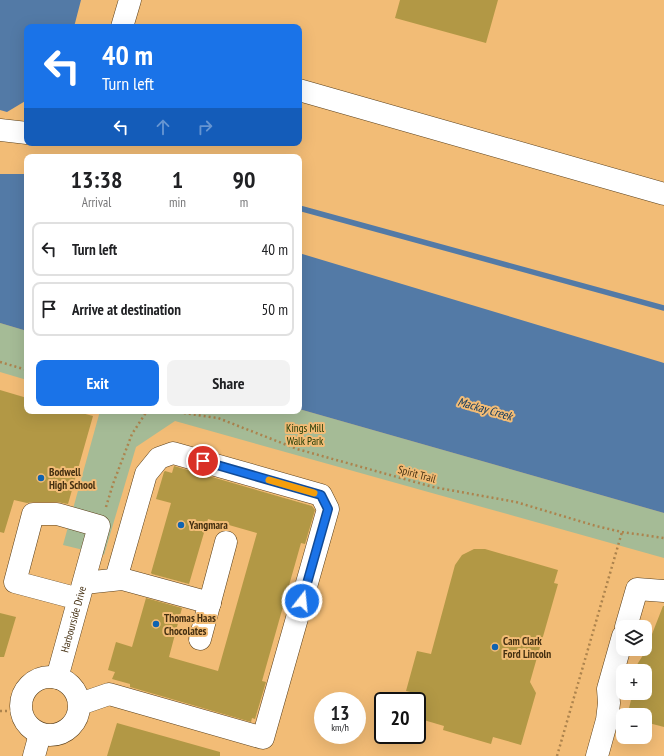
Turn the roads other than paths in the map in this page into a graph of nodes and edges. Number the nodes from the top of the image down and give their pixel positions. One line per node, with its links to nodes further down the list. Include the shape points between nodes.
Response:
1 (130, 0): 2 (street)
2 (123, 24)
3 (302, 91): 6 (street)
4 (0, 130): 5 (street)
5 (24, 133)
6 (664, 194)
7 (226, 542): 11 (street)
8 (116, 579): 9 (street); 11 (street); 16 (street, via 146,474 159,458 173,453 321,495 328,509 263,738 109,694)
9 (81, 591): 9 (street, Harbourside Drive, via 100,526 57,514 33,514 15,582); 15 (street, Harbourside Drive)
10 (664, 591): 12 (street, via 637,588)
11 (210, 603): 13 (street)
12 (628, 620)
13 (200, 639)
14 (617, 656): 19 (street, via 608,689 607,720)
15 (57, 678): 16 (street, via 73,687); 17 (street, via 44,678 33,683 22,698 22,711 26,722)
16 (80, 704): 17 (street, via 75,723 65,731 53,735)
17 (40, 734): 18 (street)
18 (34, 756)
19 (597, 756)

